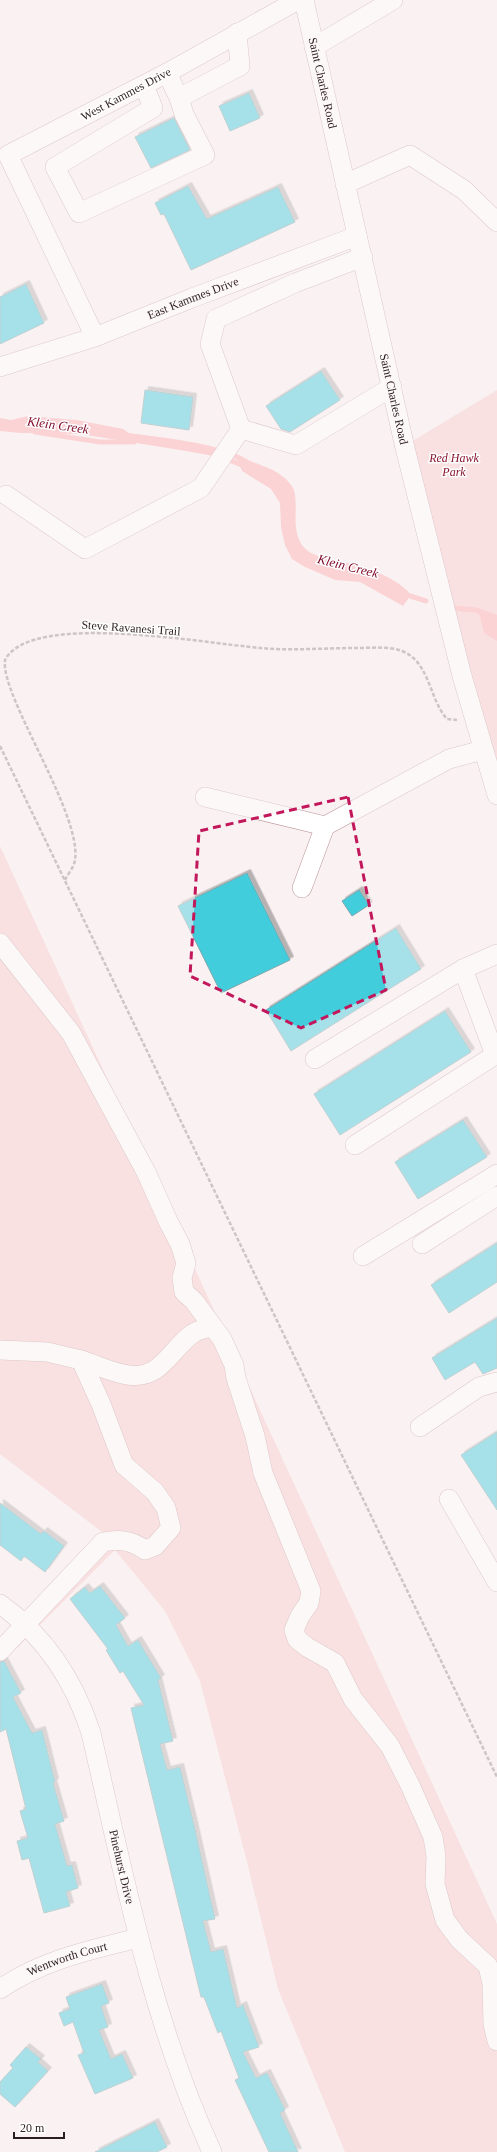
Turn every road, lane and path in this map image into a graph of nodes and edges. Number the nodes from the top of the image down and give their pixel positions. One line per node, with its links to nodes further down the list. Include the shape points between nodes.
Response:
1 (298, 0): 4 (street, West Kammes Drive)
2 (304, 0): 5 (street, Saint Charles Road)
3 (393, 0): 5 (street)
4 (238, 33): 6 (street, West Kammes Drive); 8 (street, via 240,66)
5 (314, 47): 10 (street, Saint Charles Road)
6 (167, 73): 7 (street, West Kammes Drive); 8 (street)
7 (144, 85): 8 (street, via 154,108 55,167 80,213 206,155 184,114); 9 (street, West Kammes Drive)
8 (179, 98)
9 (4, 157): 14 (street, West Kammes Drive, via 36,213)
10 (345, 184): 11 (street, via 410,155 464,190); 12 (street, Saint Charles Road)
11 (497, 222)
12 (357, 236): 13 (street, Saint Charles Road); 14 (street, East Kammes Drive)
13 (363, 257): 16 (street, Saint Charles Road); 17 (street, via 295,283 216,319 210,344)
14 (95, 337): 15 (street, East Kammes Drive)
15 (0, 367)
16 (392, 387): 17 (street, via 296,445); 22 (street, Saint Charles Road, via 443,601)
17 (241, 429): 18 (street, via 201,488 85,548)
18 (6, 495)
19 (1, 673): 20 (path, Steve Ravanesi Trail, via 5,660 17,647 33,639 70,633 100,633 273,649 379,648 402,651 413,659 420,665 440,711 447,719)
20 (464, 719)
21 (0, 746): 27 (path)
22 (483, 750): 24 (street, Saint Charles Road); 26 (street, via 449,759)
23 (52, 791): 27 (path, via 72,834 75,851 75,862)
24 (497, 796)
25 (205, 797): 26 (street)
26 (325, 826): 28 (street)
27 (65, 880): 48 (path)
28 (302, 888)
29 (0, 943): 38 (street, via 72,1033 86,1058 146,1172 180,1244 186,1263 182,1278 184,1292)
30 (497, 954): 31 (street)
31 (463, 969): 32 (street); 33 (street, via 494,1055)
32 (315, 1059)
33 (355, 1145)
34 (497, 1174): 37 (street)
35 (497, 1196): 36 (street)
36 (422, 1244)
37 (363, 1256)
38 (212, 1326): 40 (street, via 193,1333 174,1350 164,1364 150,1374 129,1376); 51 (street, via 222,1339 234,1365 263,1473 311,1591 309,1603 294,1630 297,1639 335,1663 353,1699 390,1746 410,1785 433,1837 436,1856 435,1884 445,1920 459,1939 488,1966)
39 (0, 1350): 40 (street, via 47,1352)
40 (81, 1360): 46 (street, via 124,1466 155,1492 166,1508 171,1528 155,1546 146,1550 134,1542 103,1542)
41 (497, 1382): 42 (street, via 479,1387)
42 (420, 1427)
43 (449, 1499): 44 (street)
44 (497, 1582)
45 (0, 1604): 46 (street, Pinehurst Drive)
46 (25, 1624): 47 (street); 49 (street, Pinehurst Drive, via 48,1647 70,1681 82,1706 91,1733)
47 (0, 1651)
48 (497, 1778)
49 (138, 1938): 50 (street, Wentworth Court, via 65,1956 33,1969); 52 (street, Pinehurst Drive, via 160,2016 188,2096)
50 (0, 1989)
51 (497, 2041)
52 (212, 2152)

